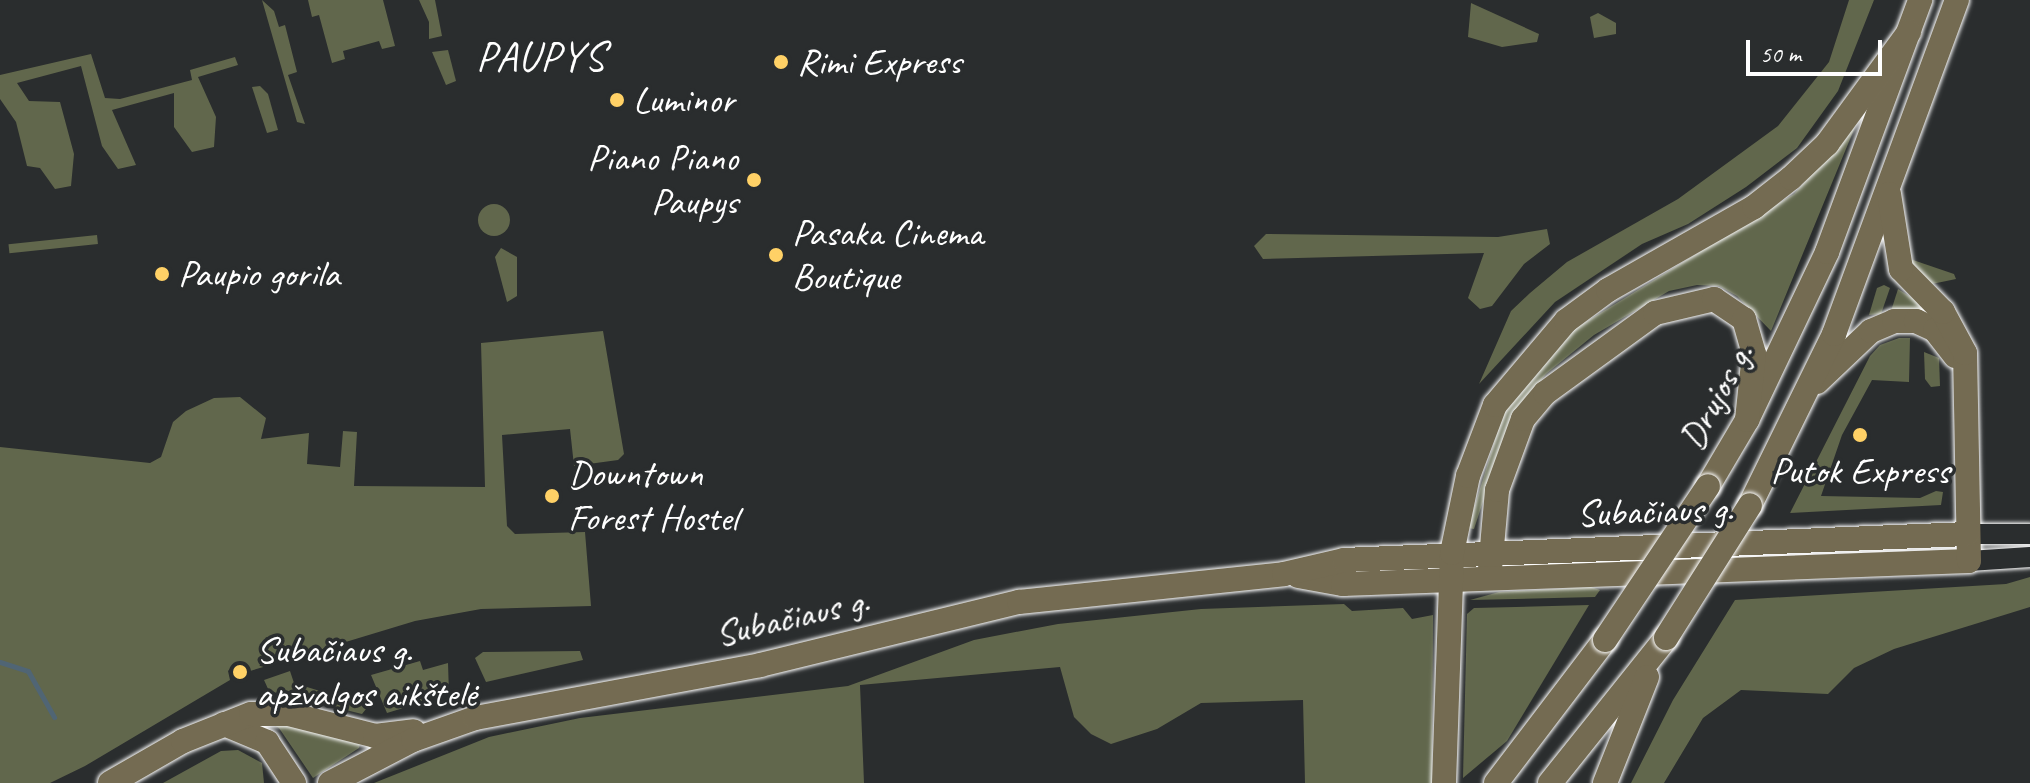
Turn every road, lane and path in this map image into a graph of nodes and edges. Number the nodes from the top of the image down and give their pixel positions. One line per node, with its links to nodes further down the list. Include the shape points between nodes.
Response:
1 (1920, 0): 3 (main road, Drujos g.)
2 (1957, 0): 4 (main road, Drujos g.)
3 (1909, 32): 7 (main road, Drujos g., via 1827,252); 10 (main road, via 1827,144 1791,178 1754,207 1608,290 1566,321 1520,371 1495,405 1479,444)
4 (1889, 194): 5 (main road, Drujos g.); 6 (main road, via 1901,269 1960,336)
5 (1807, 392): 6 (main road, via 1871,331 1906,320 1946,339 1955,353); 17 (main road, Drujos g., bridge, via 1750,505)
6 (1964, 392): 8 (main road)
7 (1747, 420): 11 (main road, via 1754,354 1744,319 1714,299 1655,313 1545,393 1523,419 1497,490); 20 (main road, Drujos g., bridge, via 1605,640)
8 (1967, 534): 9 (street, Subačiaus g.); 11 (main road, Subačiaus g.); 13 (main road)
9 (2030, 534)
10 (1452, 553): 11 (main road, Subačiaus g.); 14 (main road, Subačiaus g., via 1344,560); 16 (main road)
11 (1490, 553): 15 (main road)
12 (2030, 557): 13 (street, Subačiaus g.)
13 (1969, 561): 15 (main road, Subačiaus g.)
14 (1284, 574): 16 (main road, Subačiaus g., via 1343,584); 19 (main road, Subačiaus g., via 1019,602 760,665 560,698)
15 (1490, 579): 16 (main road, Subačiaus g.)
16 (1451, 580): 24 (main road)
17 (1661, 647): 25 (main road, Drujos g.); 26 (main road)
18 (224, 724): 19 (main road, via 272,712 375,736); 21 (main road); 22 (main road, via 267,742)
19 (440, 728): 23 (main road, Subačiaus g.)
20 (1498, 781)
21 (110, 783)
22 (294, 783)
23 (330, 783)
24 (1444, 783)
25 (1550, 783)
26 (1605, 783)

